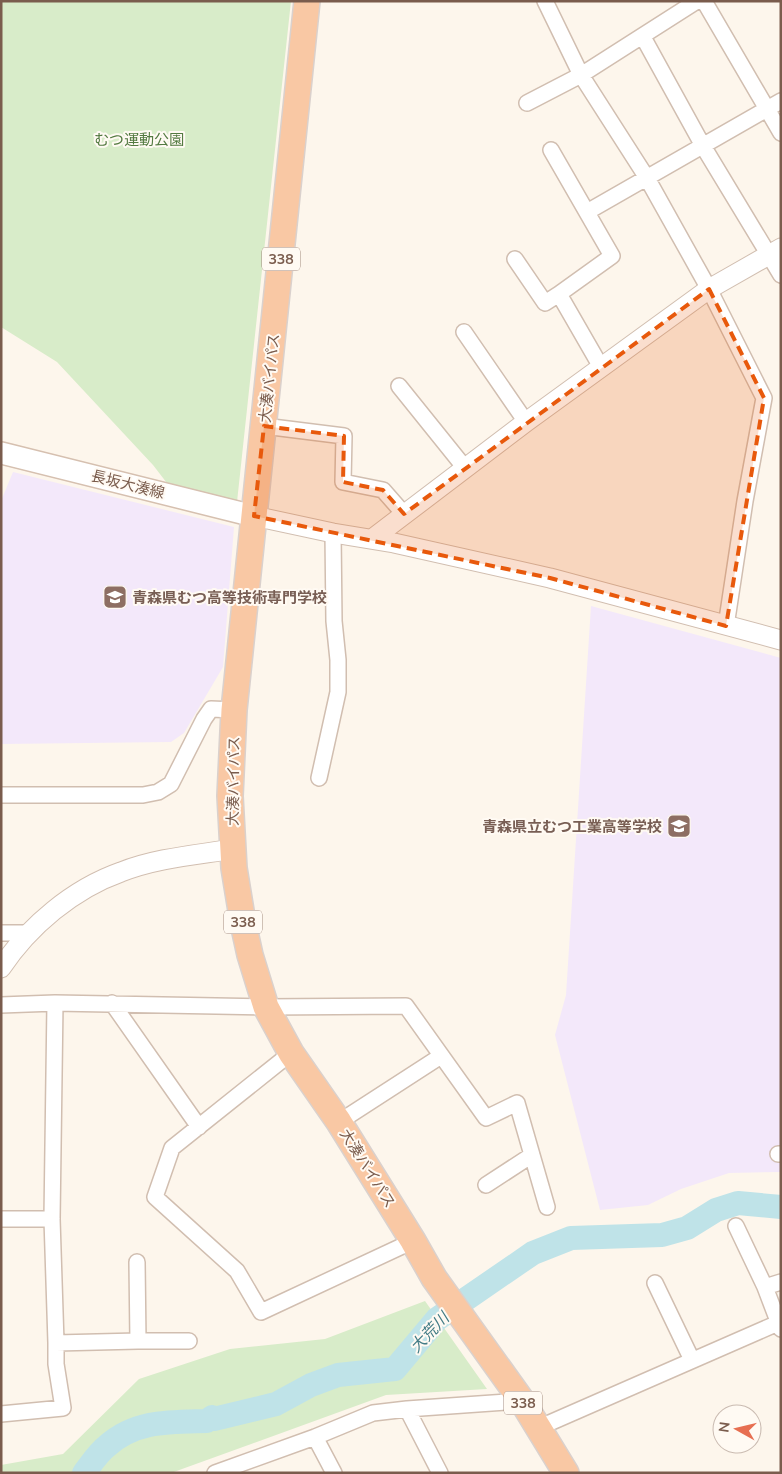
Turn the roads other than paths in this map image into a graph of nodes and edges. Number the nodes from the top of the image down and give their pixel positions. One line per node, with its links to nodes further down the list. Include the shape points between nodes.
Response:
1 (307, 1): 24 (highway, 大湊バイパス / 338)
2 (545, 1): 6 (street)
3 (697, 1): 5 (street)
4 (704, 1): 9 (street)
5 (643, 37): 6 (street); 11 (street)
6 (581, 75): 8 (street); 13 (street)
7 (781, 101): 9 (street)
8 (527, 103)
9 (767, 109): 10 (street); 11 (street)
10 (781, 133)
11 (703, 146): 13 (street); 15 (street)
12 (551, 150): 14 (street)
13 (647, 178): 14 (street); 18 (street)
14 (587, 212): 19 (street, via 612,256)
15 (775, 251): 17 (street); 18 (street)
16 (515, 259): 19 (street, via 545,303)
17 (781, 275)
18 (709, 289): 21 (street); 31 (street, via 764,398)
19 (559, 294): 21 (street)
20 (464, 332): 23 (street)
21 (601, 367): 23 (street)
22 (399, 386): 26 (street)
23 (526, 422): 26 (street)
24 (264, 426): 27 (street, via 344,436 343,482 383,490); 28 (highway, 大湊バイパス / 338)
25 (1, 453): 28 (main road, 長坂大湊線)
26 (465, 468): 27 (street)
27 (404, 514): 30 (street)
28 (254, 516): 29 (street); 33 (highway, 大湊バイパス / 338)
29 (333, 532): 30 (street); 34 (street, via 338,692)
30 (372, 539): 31 (street, via 550,578)
31 (726, 626): 32 (street)
32 (781, 640)
33 (234, 710): 35 (street, via 211,709 171,784 158,792 143,795); 36 (highway, 大湊バイパス / 338, via 230,796)
34 (319, 778)
35 (1, 795)
36 (233, 849): 38 (street, via 121,871 74,896); 43 (highway, 大湊バイパス / 338, via 243,922)
37 (1, 933): 38 (street)
38 (28, 933): 39 (street)
39 (1, 968)
40 (55, 1003): 41 (street); 42 (street); 52 (street)
41 (112, 1003): 43 (street); 47 (street)
42 (1, 1005)
43 (266, 1007): 44 (highway, 大湊バイパス / 338); 45 (street, via 406,1006)
44 (291, 1053): 46 (highway, 大湊バイパス / 338); 47 (street)
45 (441, 1056): 46 (street); 48 (street, via 486,1118 517,1103)
46 (339, 1122): 54 (highway, 大湊バイパス / 338)
47 (199, 1127): 54 (street, via 172,1148 155,1197 237,1271 261,1312)
48 (532, 1155): 49 (street); 50 (street)
49 (486, 1185)
50 (547, 1207)
51 (1, 1219): 52 (street)
52 (52, 1220): 62 (street)
53 (736, 1226): 58 (street)
54 (413, 1241): 64 (highway, 大湊バイパス / 338, via 434,1278)
55 (137, 1262): 60 (street)
56 (781, 1282): 58 (street)
57 (655, 1283): 63 (street)
58 (765, 1287): 59 (street)
59 (780, 1326): 63 (street)
60 (138, 1341): 61 (street); 62 (street)
61 (189, 1341)
62 (56, 1344): 66 (street, via 63,1408)
63 (692, 1360): 67 (street)
64 (522, 1401): 65 (street); 67 (highway, 大湊バイパス / 338)
65 (407, 1409): 68 (street, via 373,1413); 71 (street)
66 (1, 1414)
67 (538, 1428): 72 (highway, 大湊バイパス / 338)
68 (315, 1437): 69 (street); 70 (street)
69 (226, 1471)
70 (334, 1473)
71 (440, 1473)
72 (566, 1473)

